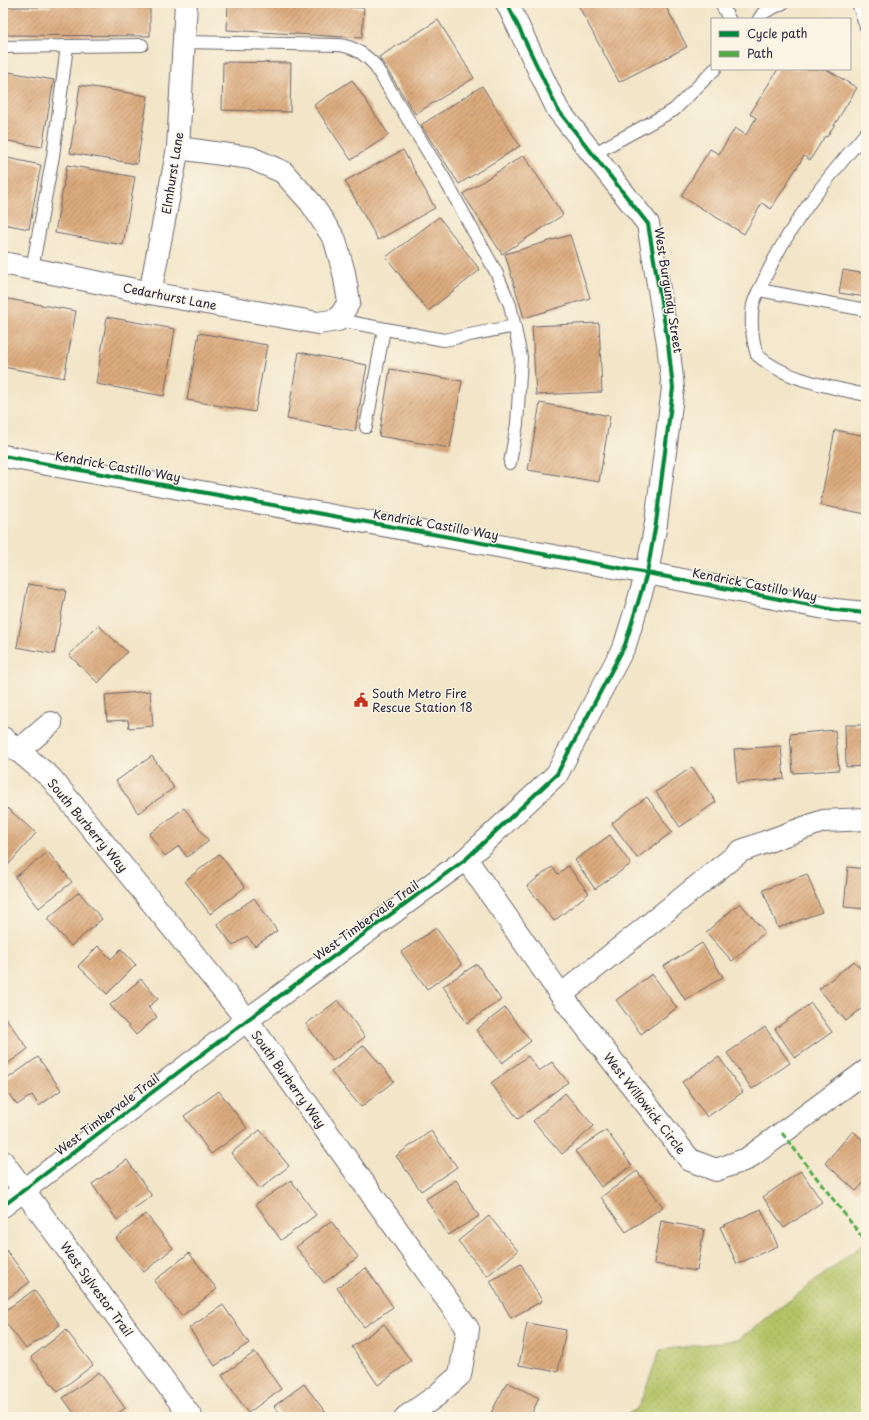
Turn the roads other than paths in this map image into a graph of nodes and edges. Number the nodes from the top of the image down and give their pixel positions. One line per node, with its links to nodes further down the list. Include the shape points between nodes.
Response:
1 (186, 3): 9 (street, Elmhurst Lane)
2 (507, 3): 16 (street, West Burgundy Street, via 558,110)
3 (721, 3): 6 (lane)
4 (783, 3): 7 (lane)
5 (858, 3): 8 (lane)
6 (728, 18)
7 (760, 18)
8 (866, 27)
9 (184, 42): 15 (street, Elmhurst Lane); 23 (lane, via 339,45 362,52 374,64 444,178 496,272 510,304)
10 (142, 45): 11 (lane)
11 (67, 46): 12 (lane); 18 (lane, via 53,156)
12 (3, 47)
13 (714, 70): 16 (lane, via 674,110)
14 (866, 133): 19 (lane, via 792,230)
15 (178, 148): 20 (street, Elmhurst Lane); 22 (street, via 251,158 283,172 311,203 335,240 349,302)
16 (593, 154): 29 (street, West Burgundy Street, via 648,224 668,343 673,388 656,523)
17 (3, 263): 18 (street, Cedarhurst Lane)
18 (32, 269): 20 (street, Cedarhurst Lane)
19 (760, 290): 21 (lane); 25 (lane, via 754,302 751,323 757,356 769,366 793,377)
20 (150, 293): 22 (street, Cedarhurst Lane, via 318,323)
21 (866, 310)
22 (338, 320): 24 (lane)
23 (515, 326): 24 (lane, via 444,340); 28 (lane, via 521,357 517,424)
24 (384, 329): 26 (lane)
25 (866, 395)
26 (366, 427)
27 (3, 456): 29 (street, Kendrick Castillo Way)
28 (510, 464)
29 (646, 573): 30 (street, Kendrick Castillo Way, via 835,610); 34 (street, West Timbervale Trail, via 625,645 558,774)
30 (866, 613)
31 (51, 723): 32 (street)
32 (11, 744): 36 (street, South Burberry Way, via 51,778)
33 (866, 819): 35 (street, via 823,821 742,851)
34 (466, 859): 35 (street, West Willowick Circle); 36 (street, West Timbervale Trail)
35 (561, 995): 37 (street, West Willowick Circle, via 690,1160 716,1170 746,1159)
36 (247, 1020): 39 (street, West Timbervale Trail); 42 (street, South Burberry Way, via 468,1329 460,1375)
37 (866, 1071)
38 (3, 1162): 39 (street, West Sylvestor Trail)
39 (24, 1189): 40 (street, West Timbervale Trail); 41 (street, West Sylvestor Trail)
40 (3, 1206)
41 (191, 1417)
42 (406, 1417)

